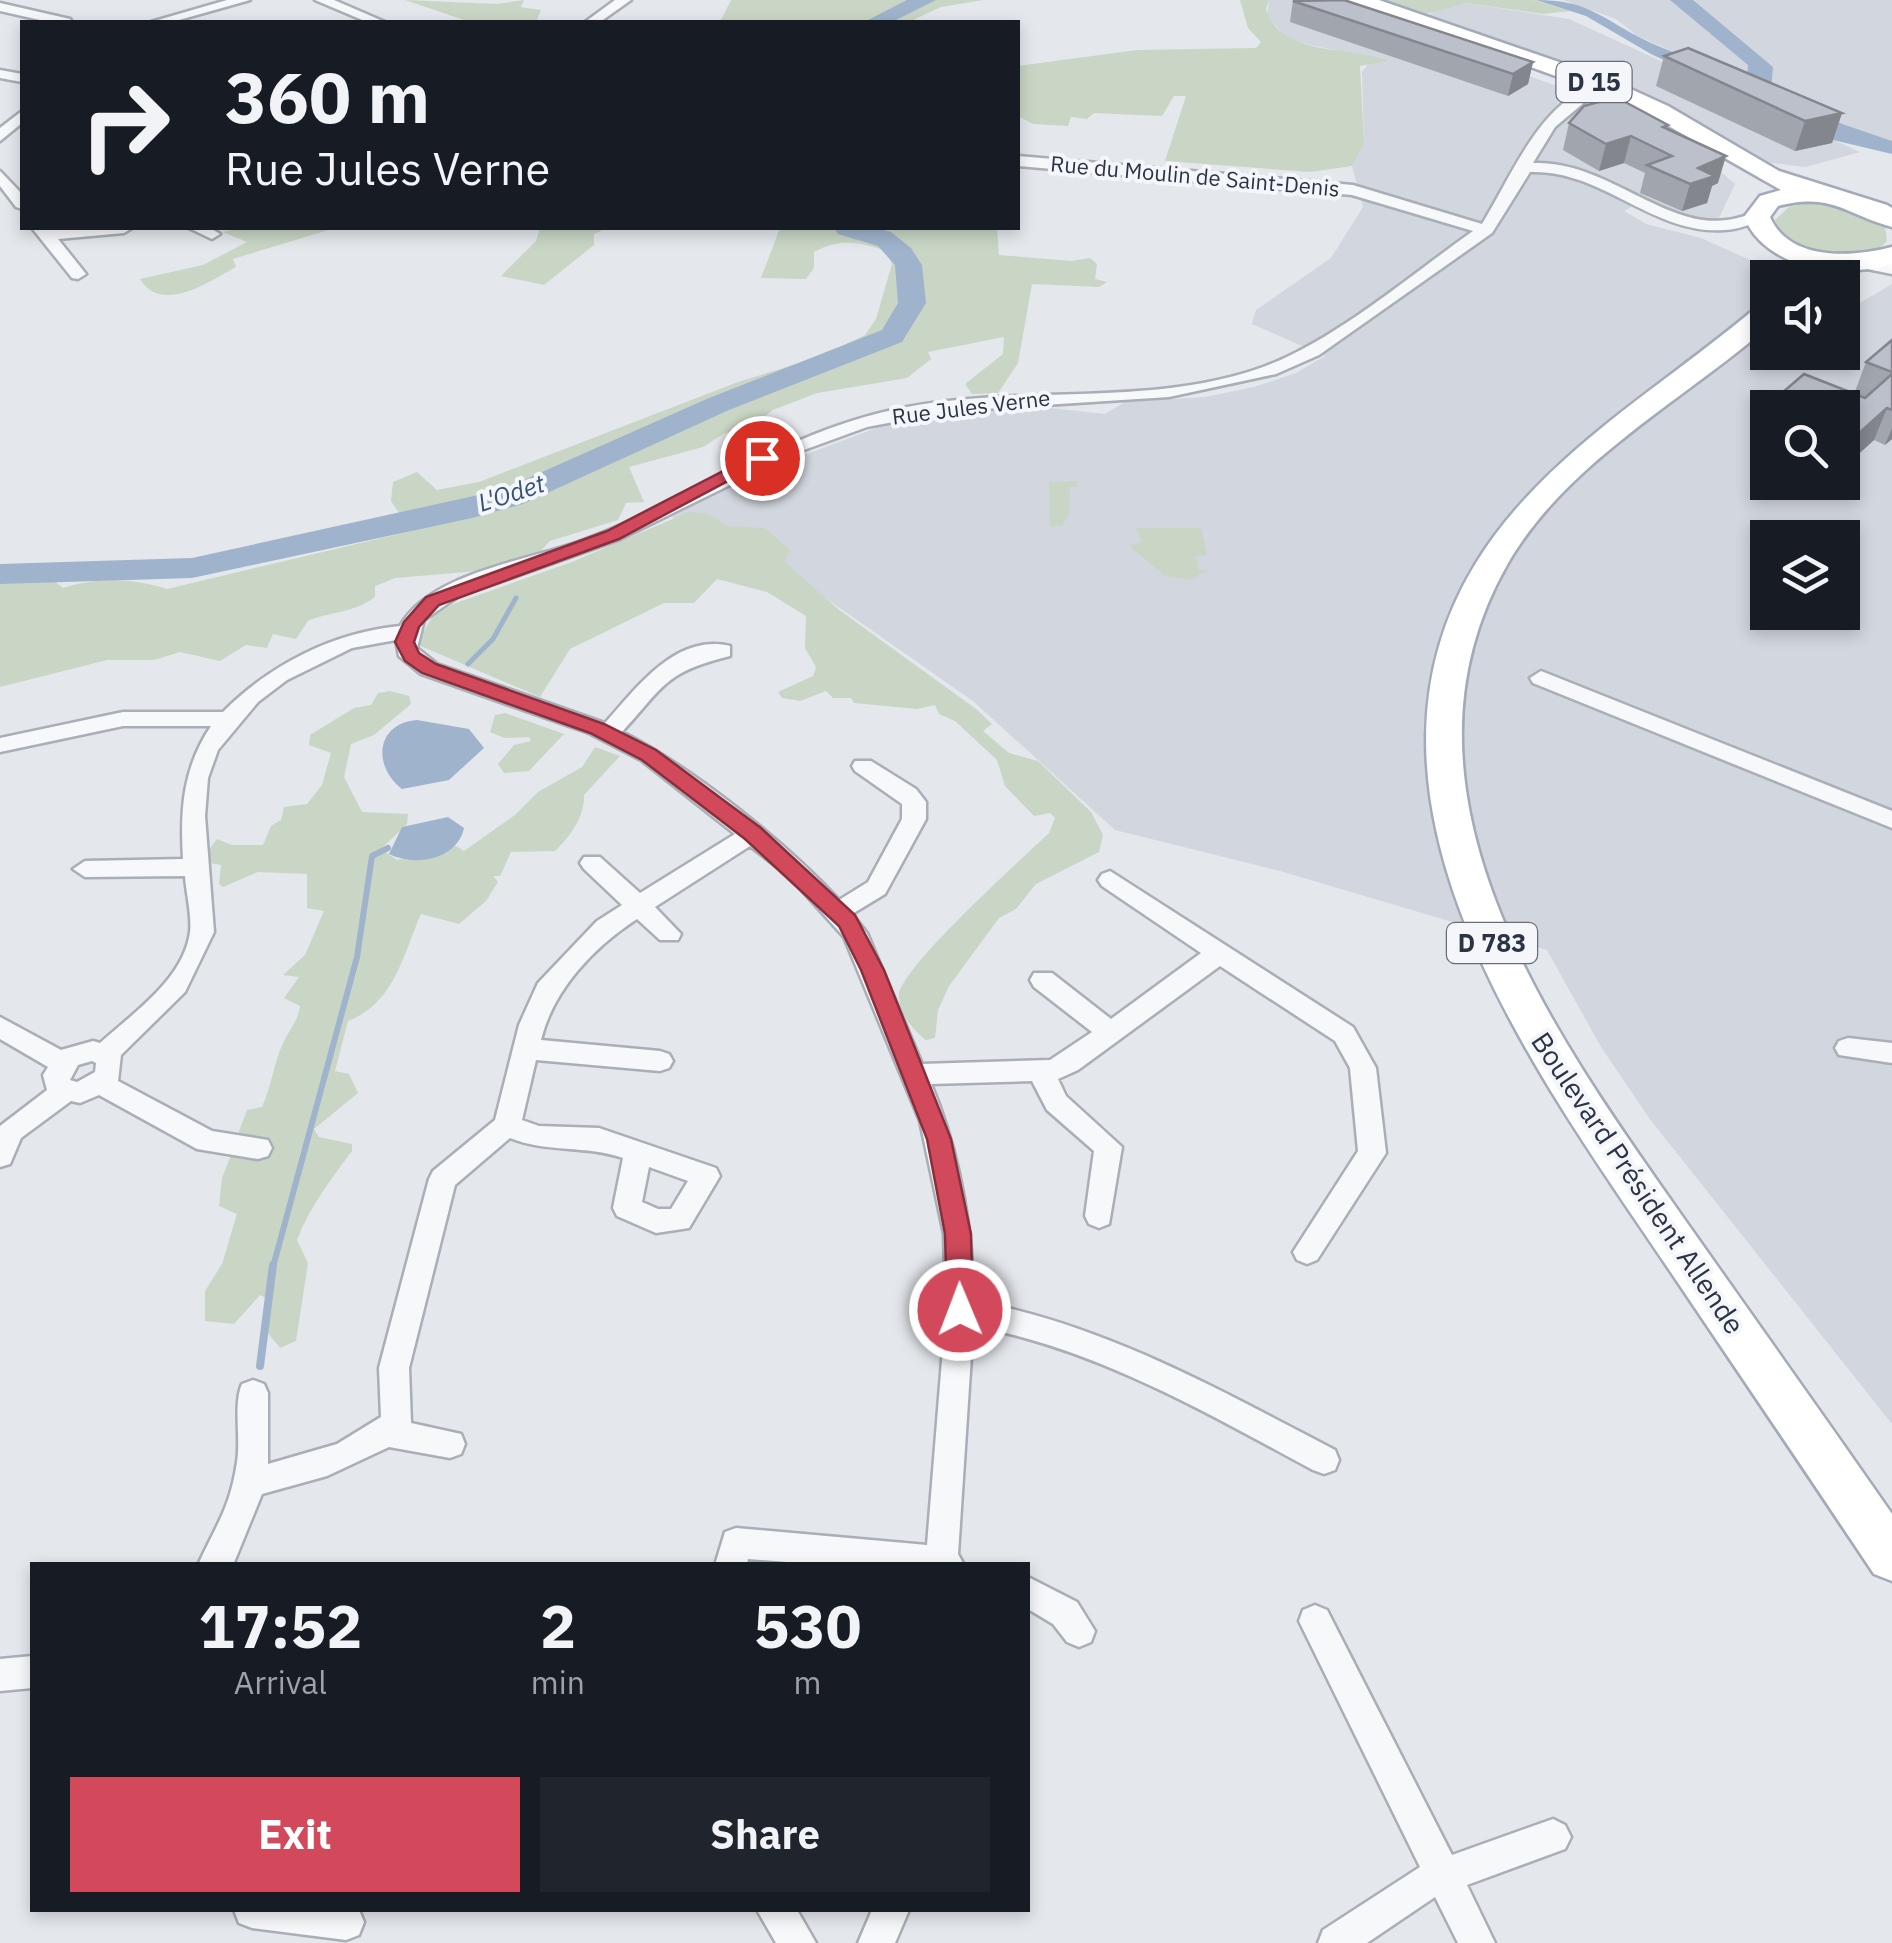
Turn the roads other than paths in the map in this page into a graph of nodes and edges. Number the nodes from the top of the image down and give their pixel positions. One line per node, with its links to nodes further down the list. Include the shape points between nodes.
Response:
1 (243, 0): 8 (street)
2 (322, 0): 9 (street)
3 (624, 0): 10 (street)
4 (1330, 0): 11 (main road, D 15)
5 (1356, 0): 17 (main road, D 15, via 1632,98 1769,178)
6 (0, 7): 7 (street)
7 (55, 20)
8 (166, 20)
9 (373, 20)
10 (595, 20)
11 (1581, 99): 15 (street, Rue Jules Verne, via 1550,124); 22 (main road, D 15, via 1620,105 1718,160 1751,186)
12 (20, 115): 13 (street)
13 (0, 136)
14 (1020, 161): 25 (street, Rue du Moulin de Saint-Denis, via 1353,190)
15 (1529, 168): 21 (street, via 1577,171); 25 (street, Rue Jules Verne)
16 (0, 176): 19 (street)
17 (1818, 194): 20 (main road); 22 (main road, via 1783,196)
18 (1892, 196): 20 (main road)
19 (20, 201)
20 (1856, 201): 23 (main road)
21 (1631, 202): 22 (street, via 1704,226 1730,226); 27 (street, via 1676,226)
22 (1760, 211): 27 (main road, via 1760,228)
23 (1892, 219)
24 (70, 230): 26 (street)
25 (1486, 230): 37 (street, Rue Jules Verne, via 1285,365 1212,386 965,403 828,432 602,539 432,601)
26 (43, 231): 34 (street)
27 (1781, 246): 29 (main road); 30 (main road)
28 (1892, 255): 31 (main road)
29 (1795, 260)
30 (1824, 260)
31 (1860, 265)
32 (1860, 268): 33 (street)
33 (1892, 269)
34 (78, 274)
35 (1750, 327): 80 (main road, Boulevard Président Allende / D 783, via 1556,488 1492,562 1454,648 1445,702 1446,783 1485,928 1562,1078)
36 (1750, 353): 79 (main road, Boulevard Président Allende / D 783, via 1583,486 1521,556 1478,640 1468,700 1468,762 1498,898 1560,1023)
37 (407, 632): 40 (street, via 372,635 305,660); 41 (street, via 407,651 429,669)
38 (722, 651): 41 (street, via 662,671)
39 (1541, 678): 44 (street)
40 (230, 719): 42 (street, via 123,719); 47 (street, via 198,772)
41 (608, 733): 45 (street, via 664,765)
42 (0, 745)
43 (863, 766): 51 (street, via 908,795 914,818 877,888)
44 (1892, 820)
45 (753, 834): 50 (street); 51 (street)
46 (592, 863): 50 (street)
47 (197, 867): 48 (street); 60 (street, via 202,932 188,972)
48 (86, 869)
49 (1110, 880): 53 (street)
50 (638, 906): 52 (street); 58 (street, via 595,936 556,977)
51 (839, 911): 64 (street, via 860,942)
52 (669, 934)
53 (1219, 953): 56 (street); 72 (street, via 1344,1034 1363,1068 1372,1153)
54 (1043, 980): 56 (street)
55 (0, 1027): 62 (street)
56 (1110, 1032): 63 (street, via 1069,1063)
57 (1848, 1048): 59 (street)
58 (526, 1049): 61 (street); 67 (street)
59 (1892, 1053)
60 (105, 1054): 62 (street, via 85,1052); 65 (street, via 111,1068)
61 (660, 1061)
62 (63, 1062): 66 (street, via 56,1082)
63 (1042, 1073): 64 (street); 71 (street, via 1056,1103 1108,1147)
64 (915, 1074): 73 (street, via 939,1139 953,1207)
65 (101, 1084): 66 (street); 68 (street, via 207,1141)
66 (65, 1091): 70 (street, via 11,1132)
67 (507, 1126): 69 (street, via 537,1137 598,1139); 75 (street, via 443,1178 394,1368 397,1414)
68 (258, 1148)
69 (638, 1153)
70 (0, 1156)
71 (1099, 1216)
72 (1307, 1252)
73 (960, 1310): 77 (street, via 1066,1340 1158,1376); 84 (street)
74 (253, 1394): 78 (street, via 260,1426)
75 (387, 1433): 76 (street); 78 (street)
76 (450, 1444)
77 (1324, 1460)
78 (249, 1482): 81 (street)
79 (1892, 1511)
80 (1892, 1557)
81 (215, 1562)
82 (733, 1562): 83 (street, via 736,1543)
83 (924, 1562)
84 (944, 1562)
85 (1030, 1593): 87 (street, via 1066,1613)
86 (1315, 1621): 91 (street)
87 (1080, 1630)
88 (30, 1672): 89 (street)
89 (0, 1674)
90 (1553, 1837): 91 (street)
91 (1441, 1875): 98 (street); 99 (street)
92 (264, 1912): 95 (street)
93 (776, 1912): 96 (street)
94 (889, 1912): 97 (street)
95 (344, 1925)
96 (798, 1943)
97 (876, 1943)
98 (1336, 1943)
99 (1477, 1943)

